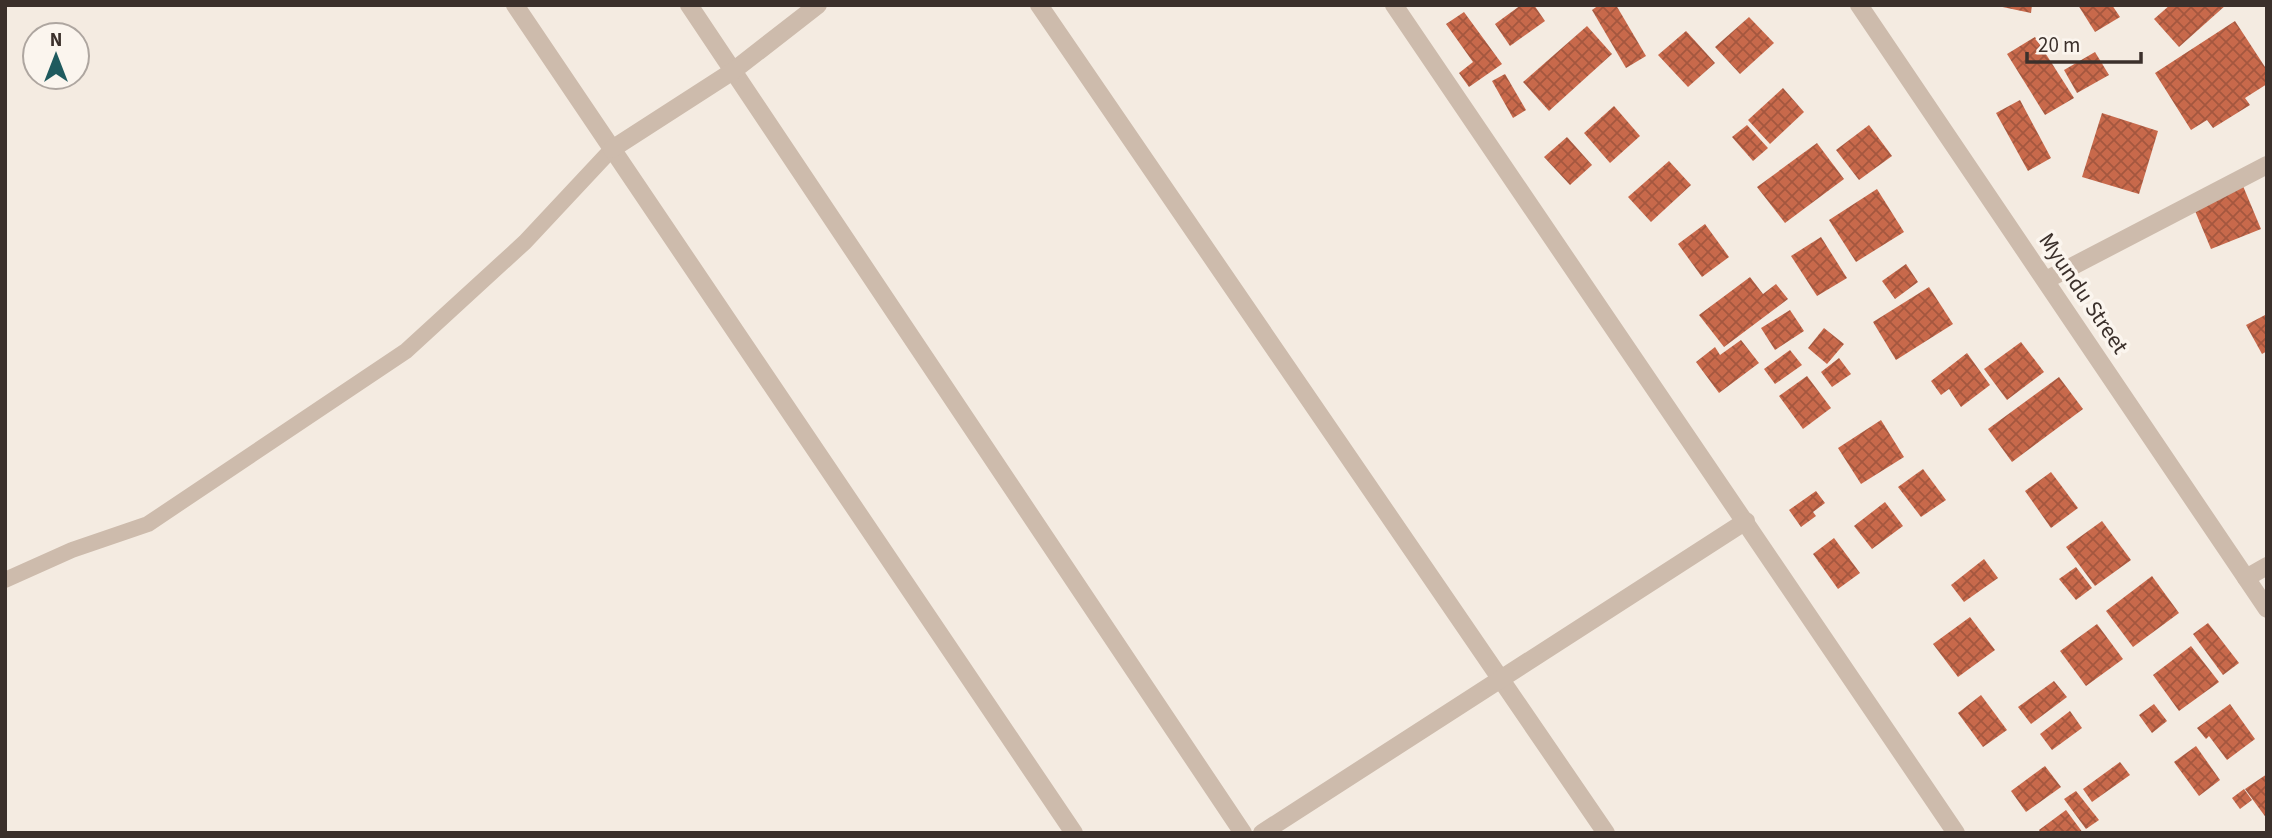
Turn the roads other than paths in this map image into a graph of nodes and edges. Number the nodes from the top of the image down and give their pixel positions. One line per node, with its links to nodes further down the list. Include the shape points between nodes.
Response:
1 (515, 5): 8 (street)
2 (689, 5): 7 (street)
3 (817, 5): 7 (street)
4 (1039, 5): 16 (street)
5 (1394, 5): 11 (street)
6 (1859, 5): 10 (street, Myundu Street)
7 (733, 71): 8 (street); 18 (street)
8 (612, 149): 14 (lane, via 524,242 406,351 148,524 72,550); 17 (street)
9 (2267, 165): 10 (street)
10 (2046, 281): 13 (street, Myundu Street)
11 (1746, 521): 16 (street); 21 (street)
12 (2267, 566): 13 (street)
13 (2246, 578): 15 (street, Myundu Street)
14 (5, 580)
15 (2267, 609)
16 (1502, 680): 19 (street); 20 (street)
17 (1074, 833)
18 (1243, 833)
19 (1262, 833)
20 (1606, 833)
21 (1956, 833)

